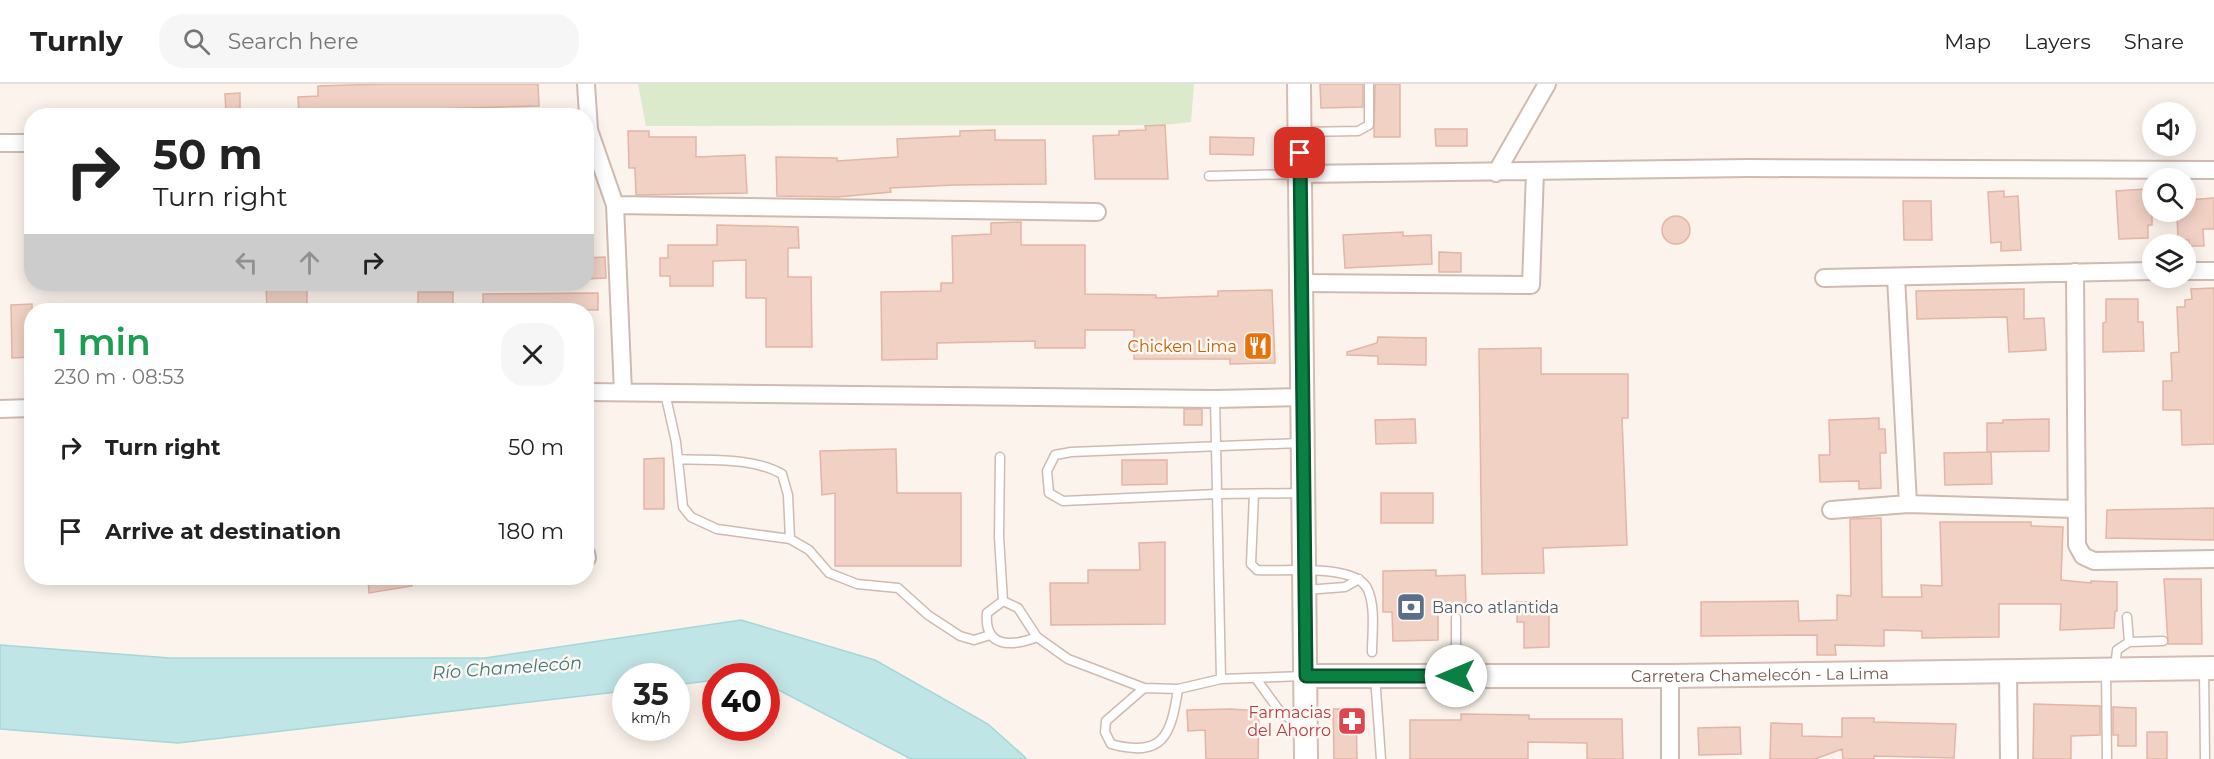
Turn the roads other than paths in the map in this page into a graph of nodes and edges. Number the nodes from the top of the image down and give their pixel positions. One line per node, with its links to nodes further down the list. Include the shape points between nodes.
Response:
1 (586, 84): 5 (street)
2 (1299, 84): 6 (street)
3 (1369, 84): 6 (lane, via 1369,125 1358,131)
4 (1547, 84): 11 (street)
5 (587, 108)
6 (1299, 132): 13 (street)
7 (0, 143): 8 (street)
8 (24, 143)
9 (594, 147): 15 (street)
10 (2214, 170): 12 (street, via 1749,168)
11 (1496, 172): 12 (street); 13 (street)
12 (1535, 172): 23 (street, via 1531,285)
13 (1300, 174): 14 (lane); 23 (street)
14 (1209, 176)
15 (615, 206): 16 (street); 25 (street)
16 (1097, 212)
17 (2142, 271): 20 (street)
18 (2196, 271): 19 (street)
19 (2214, 271)
20 (2075, 272): 22 (street); 39 (street)
21 (1824, 278): 22 (street)
22 (1896, 278): 38 (street)
23 (1302, 283): 27 (street)
24 (594, 392): 25 (street)
25 (623, 392): 26 (street)
26 (665, 392): 28 (street); 34 (lane)
27 (1303, 397): 28 (street); 31 (street)
28 (1215, 399): 32 (lane)
29 (24, 408): 30 (street)
30 (0, 409)
31 (1304, 443): 32 (lane); 37 (street)
32 (1216, 447): 35 (lane); 35 (lane, via 1071,452 1056,455 1047,471 1048,493 1063,501)
33 (1000, 457): 45 (lane)
34 (678, 459): 41 (lane, via 682,507 691,518 717,529); 41 (lane, via 747,463 770,467 782,474 788,495)
35 (1217, 494): 36 (lane); 60 (lane)
36 (1254, 494): 37 (lane); 44 (lane, via 1251,564 1257,570)
37 (1304, 494): 44 (street)
38 (1908, 504): 39 (street); 40 (street)
39 (2076, 509): 42 (street, via 2077,545 2083,556 2094,561)
40 (1831, 510)
41 (790, 540): 48 (lane, via 808,550 829,573 856,584 898,588 960,636 975,640)
42 (2214, 559)
43 (1359, 579): 44 (lane, via 1344,573); 44 (lane, via 1345,587); 52 (lane, via 1367,589 1371,611)
44 (1305, 581): 56 (street)
45 (1003, 602): 48 (lane, via 987,612); 49 (lane, via 1018,608)
46 (2127, 617): 51 (lane)
47 (1456, 618): 58 (lane)
48 (990, 635): 49 (lane, via 1010,644)
49 (1037, 637): 62 (lane, via 1068,659)
50 (2163, 641): 51 (lane)
51 (2129, 642): 54 (lane, via 2117,650)
52 (1372, 652)
53 (2209, 668): 54 (street, Carretera Chamelecón - La Lima); 70 (lane)
54 (2111, 670): 55 (street, Carretera Chamelecón - La Lima); 69 (lane)
55 (2008, 671): 59 (street, Carretera Chamelecón - La Lima); 68 (street)
56 (1306, 676): 57 (street, Carretera Chamelecón - La Lima); 61 (lane); 64 (street)
57 (1375, 676): 58 (street, Carretera Chamelecón - La Lima); 66 (lane)
58 (1456, 676): 59 (street, Carretera Chamelecón - La Lima)
59 (1670, 676): 67 (street)
60 (1221, 679): 61 (lane); 63 (lane)
61 (1257, 680): 64 (lane, via 1281,713)
62 (1144, 688): 63 (lane); 63 (lane, via 1106,721 1105,732 1111,744 1147,749 1160,741 1173,723)
63 (1179, 689)
64 (1307, 728): 65 (street)
65 (1306, 759)
66 (1381, 759)
67 (1670, 759)
68 (2009, 759)
69 (2107, 759)
70 (2205, 759)

